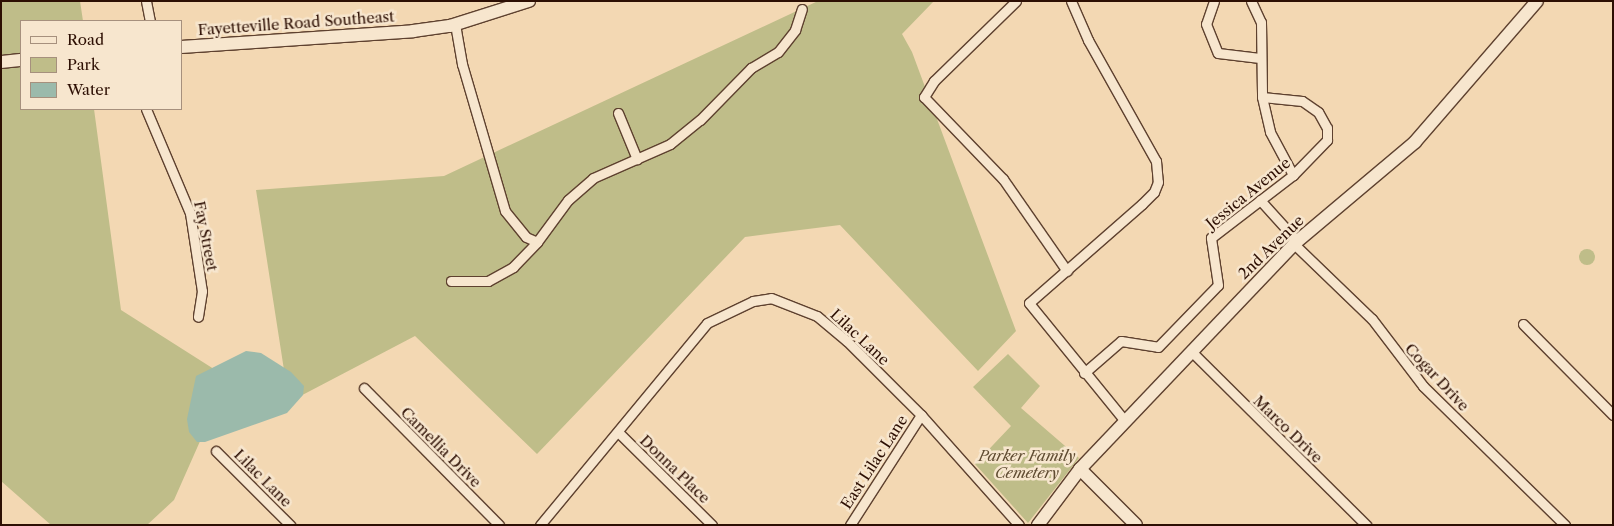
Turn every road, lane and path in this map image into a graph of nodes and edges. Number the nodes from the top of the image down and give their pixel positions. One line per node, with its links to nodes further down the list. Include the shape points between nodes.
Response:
1 (146, 1): 9 (street)
2 (529, 1): 10 (street, Fayetteville Road Southeast)
3 (1016, 1): 23 (street, via 934,81 924,97 1003,179)
4 (1071, 1): 23 (street, via 1088,40 1159,170 1154,192)
5 (1214, 1): 12 (street, via 1206,24 1218,53)
6 (1251, 1): 12 (street, via 1261,22)
7 (1536, 1): 22 (street, 2nd Avenue, via 1415,142)
8 (802, 9): 18 (street, via 795,30 778,52 751,68 700,120 670,144)
9 (150, 20)
10 (455, 24): 11 (street, Fayetteville Road Southeast, via 340,38); 21 (street, via 462,64 505,211 526,237)
11 (182, 47)
12 (1260, 58): 15 (street)
13 (20, 60): 14 (street)
14 (1, 62)
15 (1262, 97): 19 (street, via 1280,158); 19 (street, Jessica Avenue, via 1302,102 1318,112 1327,128 1327,140)
16 (146, 110): 25 (street, Fay Street, via 190,213 202,291)
17 (618, 113): 18 (street)
18 (637, 159): 21 (street, via 593,178 568,200)
19 (1293, 175): 20 (street, Jessica Avenue)
20 (1260, 200): 22 (street, Cogar Drive); 28 (street, Jessica Avenue, via 1211,238 1218,285 1158,346 1121,341)
21 (537, 242): 24 (street, via 514,267 488,281)
22 (1296, 242): 27 (street, 2nd Avenue); 45 (street, Cogar Drive, via 1372,319 1422,386)
23 (1068, 271): 28 (street, via 1029,304)
24 (452, 281)
25 (198, 317)
26 (1523, 324): 31 (street)
27 (1191, 351): 32 (street, 2nd Avenue); 44 (street, Marco Drive)
28 (1084, 373): 32 (street)
29 (364, 388): 37 (street, Camellia Drive)
30 (921, 415): 33 (street, Lilac Lane, via 817,316 771,298 753,301 707,323); 40 (street, East Lilac Lane); 41 (street, Lilac Lane)
31 (1613, 415)
32 (1125, 421): 35 (street, 2nd Avenue)
33 (619, 433): 38 (street, Lilac Lane); 39 (street, Donna Place)
34 (216, 451): 36 (street, Lilac Lane)
35 (1080, 470): 42 (street, 2nd Avenue); 43 (street)
36 (290, 525)
37 (499, 525)
38 (540, 525)
39 (712, 525)
40 (850, 525)
41 (1019, 525)
42 (1038, 525)
43 (1136, 525)
44 (1366, 525)
45 (1565, 525)

